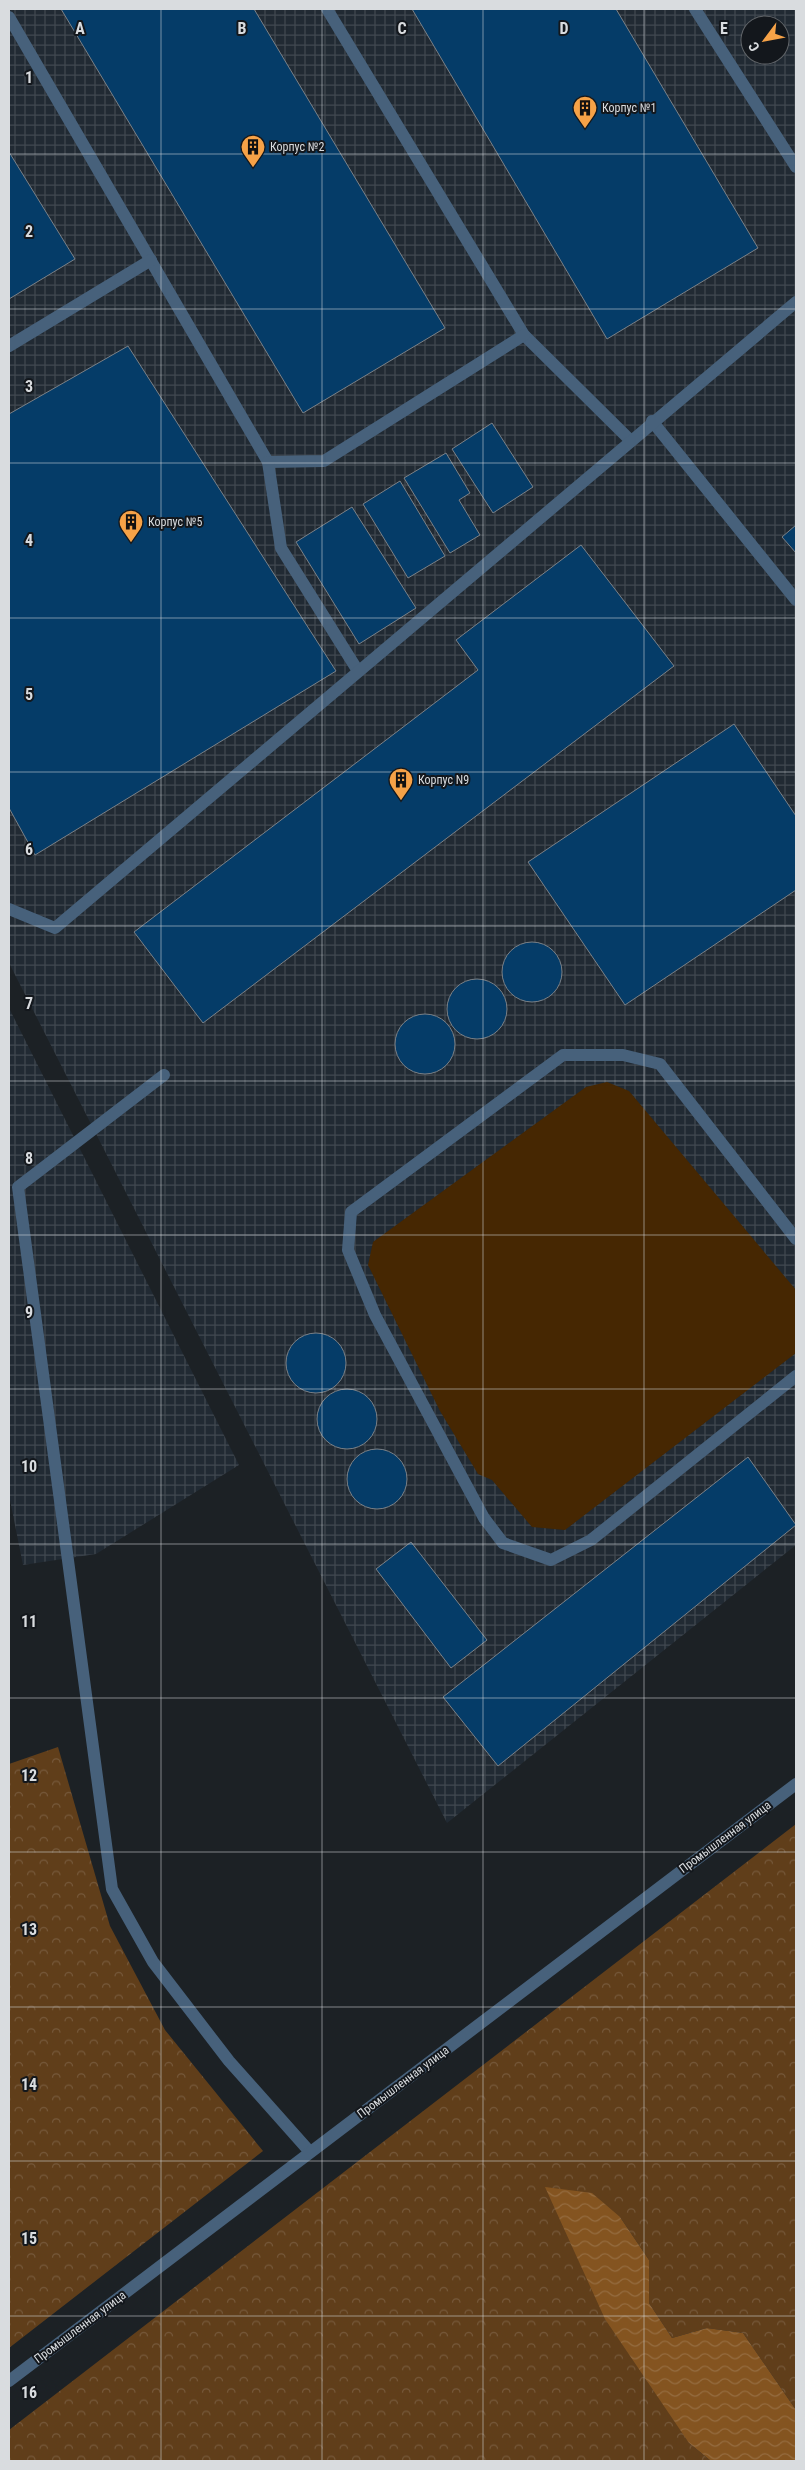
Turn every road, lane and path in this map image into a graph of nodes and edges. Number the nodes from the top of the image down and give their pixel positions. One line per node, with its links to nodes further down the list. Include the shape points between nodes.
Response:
1 (327, 9): 7 (street)
2 (695, 9): 4 (street)
3 (9, 18): 5 (street)
4 (796, 167)
5 (151, 260): 8 (street); 11 (street)
6 (796, 302): 9 (street)
7 (524, 335): 10 (street); 11 (street, via 324,461)
8 (9, 346)
9 (652, 422): 10 (street); 12 (street)
10 (630, 440): 13 (street)
11 (268, 462): 13 (street, via 281,548)
12 (796, 600)
13 (358, 671): 14 (street, via 55,928)
14 (9, 910)
15 (164, 1074): 19 (street, via 18,1187 112,1889 153,1962 229,2061)
16 (796, 1239): 17 (street, via 660,1064 623,1056 564,1055 351,1212 348,1250 376,1315 484,1518 503,1543 551,1560 591,1540)
17 (796, 1376)
18 (796, 1784): 19 (street, Промышленная улица)
19 (310, 2152): 20 (street, Промышленная улица)
20 (9, 2380)

